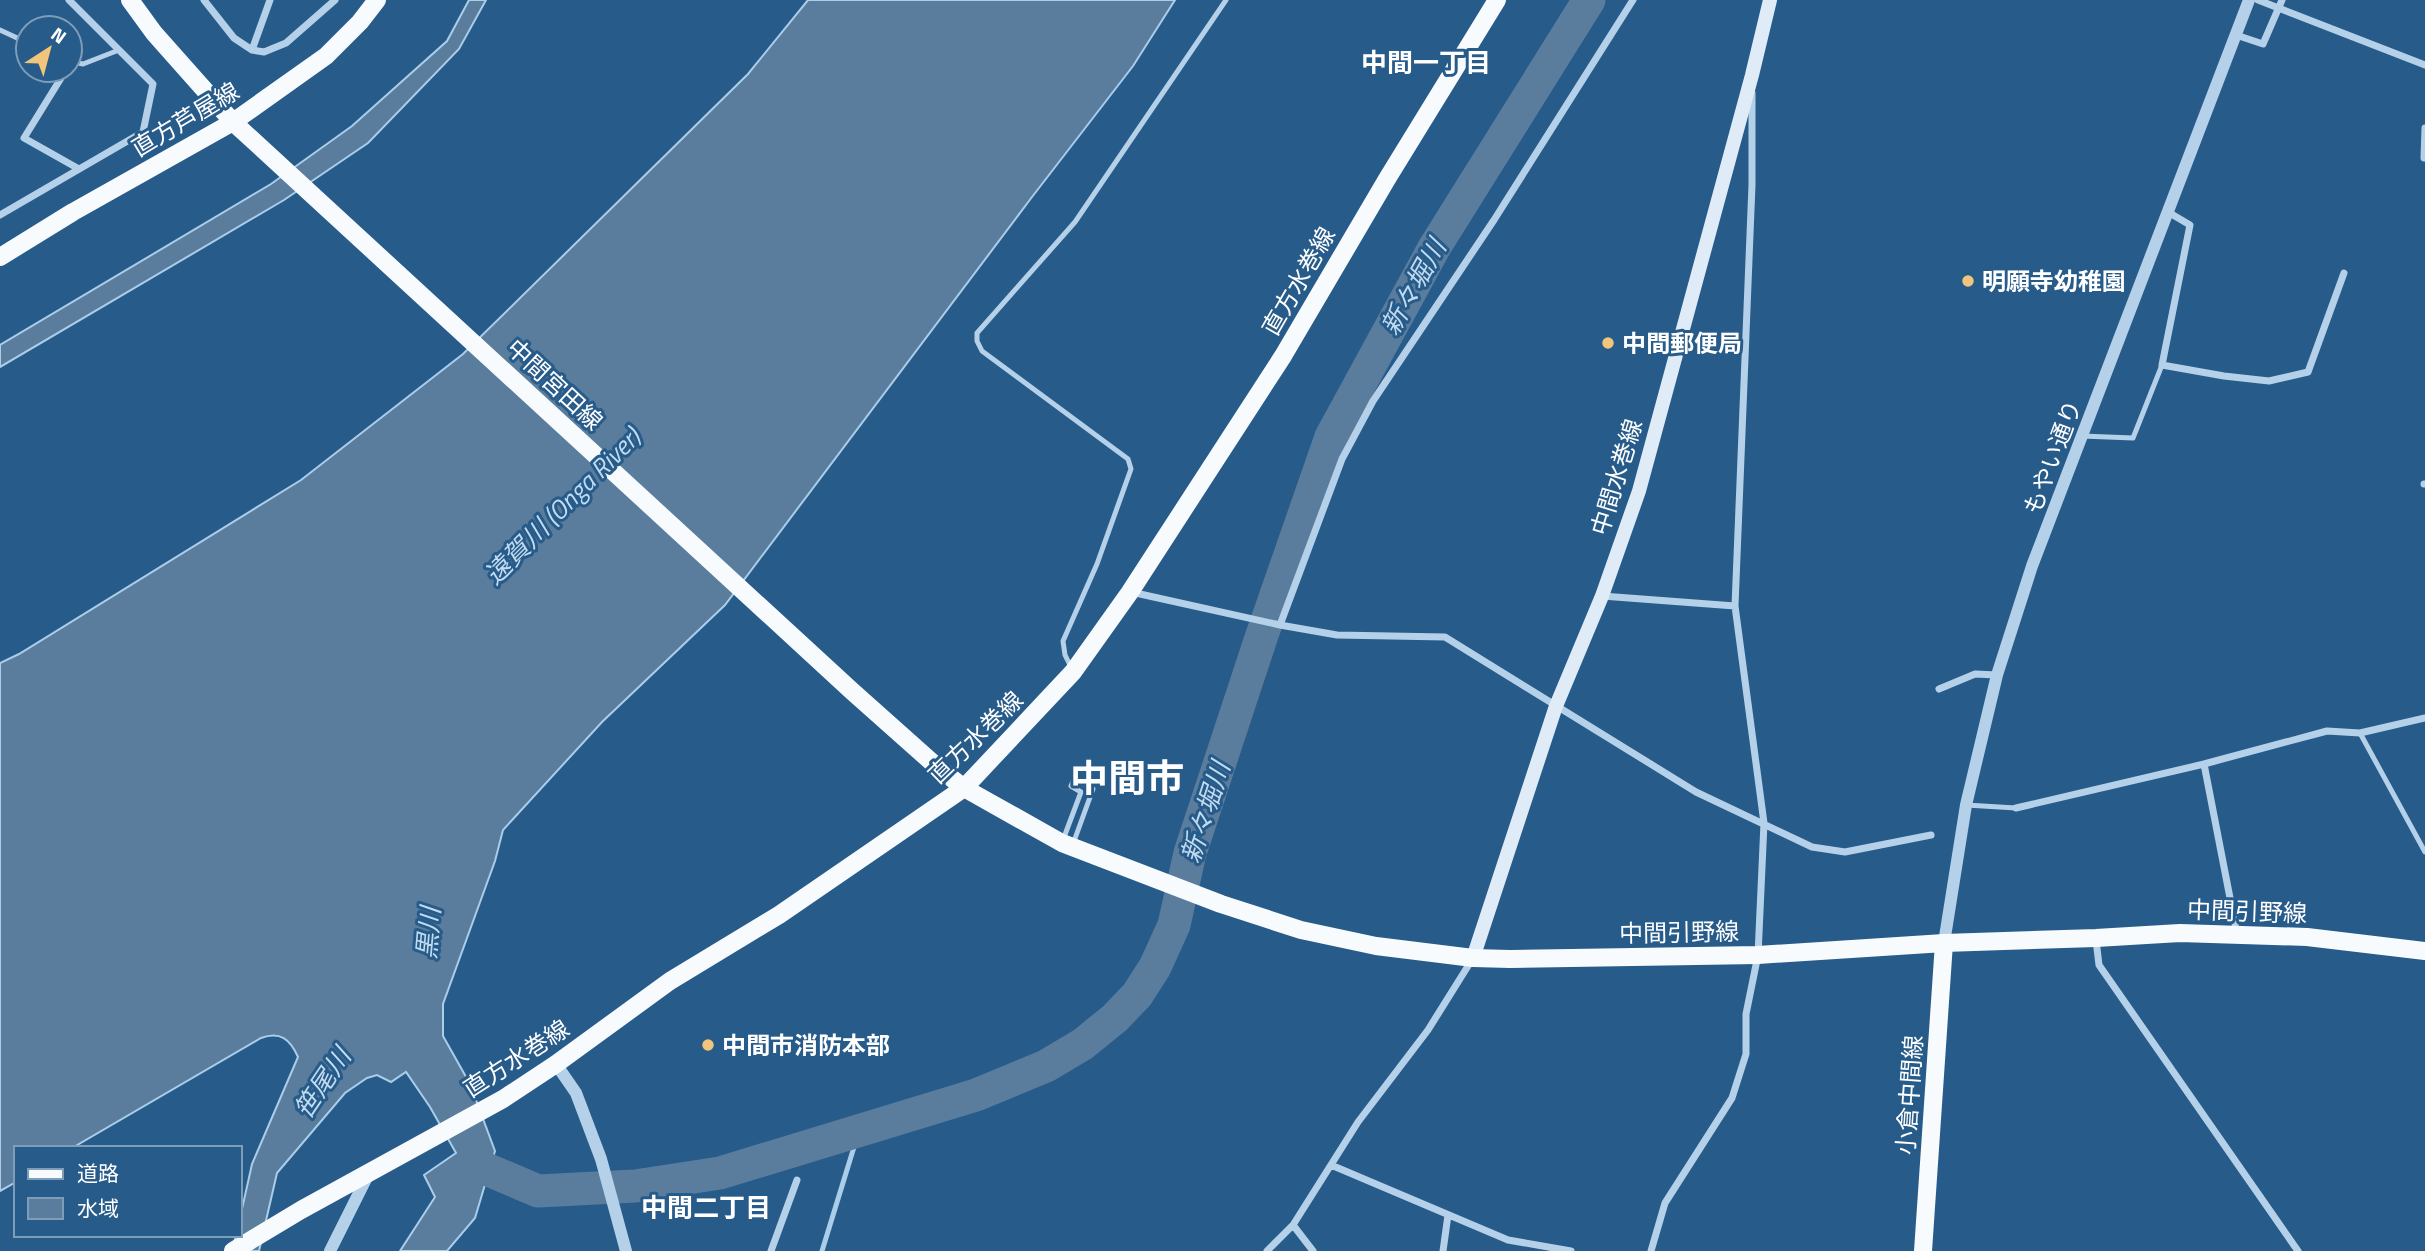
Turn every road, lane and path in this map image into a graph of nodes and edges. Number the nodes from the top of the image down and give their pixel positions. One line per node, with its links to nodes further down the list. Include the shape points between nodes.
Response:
1 (69, 0): 16 (street)
2 (130, 0): 22 (main road, 中間宮田線)
3 (204, 0): 17 (street, via 234,38)
4 (270, 0): 17 (street)
5 (335, 0): 17 (street, via 286,43 264,52)
6 (377, 0): 22 (main road, 直方芦屋線, via 326,56)
7 (1226, 0): 36 (lane, via 1075,222 977,333 982,351 1128,459 1131,469 1063,641)
8 (1497, 0): 32 (main road, 直方水巻線, via 1283,356)
9 (1633, 0): 35 (street, via 1373,401 1342,459)
10 (1770, 0): 20 (main road, 中間水巻線)
11 (2249, 0): 15 (street, もやい通り)
12 (2258, 0): 14 (street)
13 (2282, 0): 14 (street)
14 (2278, 10): 15 (street, via 2263,44); 19 (street)
15 (2236, 35): 26 (street, もやい通り)
16 (119, 50): 18 (lane); 25 (street, via 153,84 144,132)
17 (252, 50)
18 (84, 64)
19 (2425, 65)
20 (1752, 75): 33 (main road, 中間水巻線, via 1639,491); 34 (street, via 1752,185)
21 (57, 84): 25 (street, via 24,138)
22 (233, 122): 28 (main road, 直方芦屋線); 43 (main road, 中間宮田線, via 833,674)
23 (2425, 128): 24 (street)
24 (2424, 158)
25 (79, 169): 27 (street)
26 (2168, 212): 30 (street, via 2190,225); 31 (street, もやい通り)
27 (0, 215)
28 (0, 257)
29 (2344, 273): 30 (street, via 2308,372 2270,381)
30 (2162, 365): 31 (lane, via 2133,438)
31 (2082, 436): 37 (street, もやい通り, via 2032,566)
32 (1130, 592): 35 (street); 36 (main road, 直方水巻線)
33 (1602, 596): 34 (street); 39 (main road, 中間水巻線)
34 (1735, 606): 46 (street)
35 (1280, 625): 39 (street, via 1337,635 1445,637)
36 (1073, 671): 43 (main road, 直方水巻線)
37 (1997, 675): 38 (street, via 1975,674); 44 (street, もやい通り)
38 (1939, 689)
39 (1556, 706): 46 (street, via 1696,792); 55 (main road, 中間水巻線)
40 (2425, 718): 41 (street)
41 (2360, 733): 42 (street, via 2327,731); 49 (lane)
42 (2204, 764): 45 (street); 50 (street)
43 (964, 788): 48 (main road, 中間引野線); 56 (main road, 直方水巻線, via 779,915 670,981)
44 (1966, 805): 45 (lane); 52 (street, もやい通り)
45 (2015, 808)
46 (1765, 823): 47 (street, via 1812,847 1845,852); 54 (street)
47 (1931, 835)
48 (1067, 845): 48 (lane, via 1081,792 1071,786 1074,779 1093,789); 55 (main road, 中間引野線, via 1301,930 1376,946)
49 (2425, 852)
50 (2237, 934): 51 (main road, 中間引野線); 53 (main road, 中間引野線)
51 (2096, 938): 52 (main road, 中間引野線); 74 (street, via 2099,965)
52 (1944, 943): 54 (main road, 中間引野線); 73 (main road, 小倉中間線)
53 (2425, 951)
54 (1758, 955): 55 (main road, 中間引野線); 72 (street, via 1746,1014 1746,1054 1732,1098 1665,1203)
55 (1473, 958): 57 (street, via 1428,1030)
56 (556, 1064): 58 (main road, 直方水巻線); 65 (street, via 576,1093 601,1160)
57 (1331, 1165): 60 (street); 61 (street)
58 (369, 1173): 63 (main road, 直方水巻線); 64 (street)
59 (797, 1180): 66 (street)
60 (1448, 1215): 62 (street); 69 (street)
61 (1293, 1225): 67 (street); 68 (street)
62 (1508, 1240): 70 (street); 71 (street)
63 (233, 1251)
64 (330, 1251)
65 (626, 1251)
66 (771, 1251)
67 (1267, 1251)
68 (1313, 1251)
69 (1443, 1251)
70 (1508, 1251)
71 (1571, 1251)
72 (1651, 1251)
73 (1923, 1251)
74 (2298, 1251)

